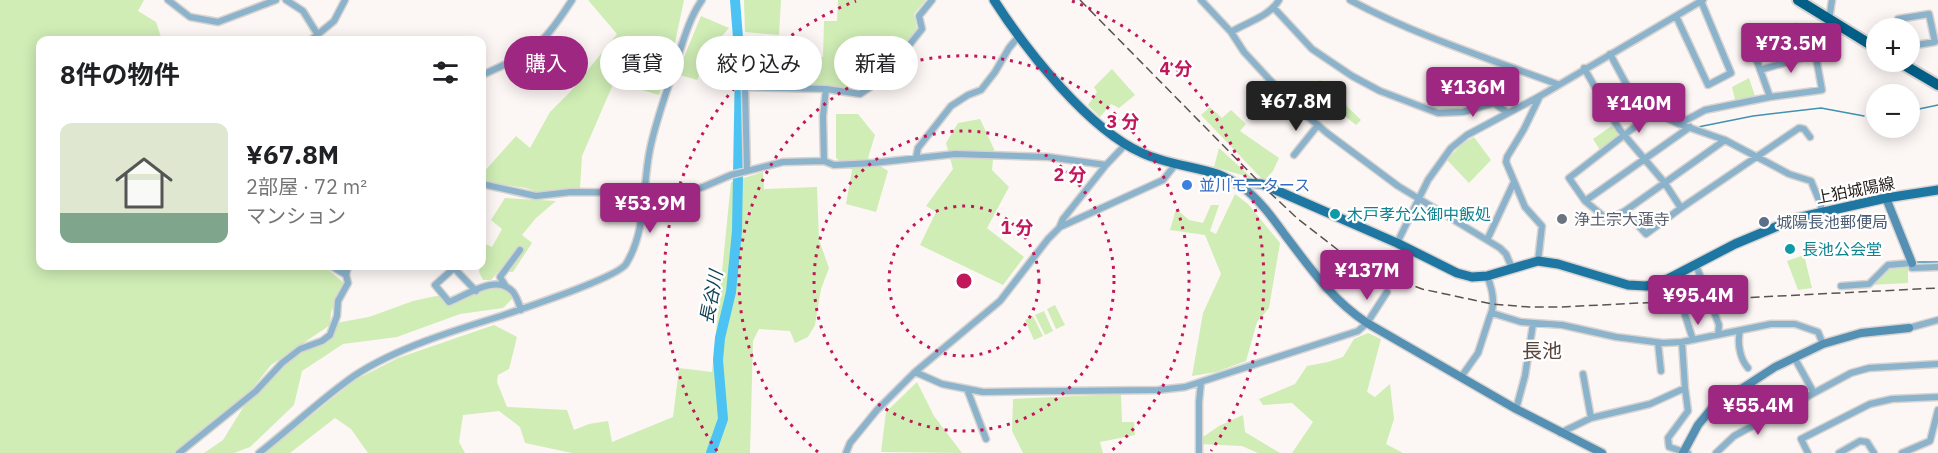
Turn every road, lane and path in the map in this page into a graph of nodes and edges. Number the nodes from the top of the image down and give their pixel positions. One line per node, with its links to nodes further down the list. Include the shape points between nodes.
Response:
1 (168, 0): 2 (street, via 190,17 218,22)
2 (276, 0)
3 (286, 0): 20 (street, via 303,11)
4 (345, 0): 20 (street, via 334,21)
5 (572, 0): 29 (street, via 539,42)
6 (702, 0): 57 (street, via 693,14 649,150)
7 (932, 0): 32 (street, via 919,16 922,28 882,79 860,94)
8 (994, 0): 21 (main road, 上狛城陽線)
9 (1200, 0): 19 (street)
10 (1278, 0): 15 (street)
11 (1350, 0): 30 (street, via 1410,29)
12 (1798, 0): 18 (highway)
13 (1832, 0): 18 (street)
14 (1702, 1): 16 (street); 16 (street, via 1731,73 1708,85)
15 (1274, 8): 19 (street); 36 (street, via 1312,49 1380,91 1438,113 1463,112 1494,103)
16 (1676, 16): 24 (street)
17 (1904, 18): 23 (street, via 1929,14 1935,42)
18 (1829, 20): 22 (highway)
19 (1231, 32): 38 (street, via 1269,79)
20 (318, 35)
21 (1020, 36): 43 (main road, 上狛城陽線, via 1067,93); 46 (street, via 981,90 951,106 918,148)
22 (1866, 42)
23 (1920, 44)
24 (1610, 54): 26 (street); 35 (street, via 1637,104)
25 (1815, 54): 27 (street); 27 (street, via 1813,42 1796,27 1749,39); 34 (street, via 1822,90)
26 (1584, 68): 30 (street); 40 (street, via 1612,120)
27 (1760, 70): 34 (street)
28 (1916, 72): 31 (highway)
29 (486, 73)
30 (1557, 84): 33 (street)
31 (1938, 85)
32 (826, 89): 48 (street); 51 (street, via 745,87)
33 (1540, 96): 36 (street); 52 (street, via 1507,157)
34 (1770, 97): 37 (street, via 1705,110)
35 (1654, 112): 37 (street); 40 (street)
36 (1508, 113): 58 (street, via 1451,148)
37 (1679, 123): 39 (street)
38 (1318, 125): 44 (street); 58 (street)
39 (1690, 127): 42 (street); 47 (street)
40 (1625, 135): 47 (street); 60 (street, via 1569,178)
41 (1810, 137): 45 (street, via 1799,128)
42 (1725, 140): 45 (street); 53 (street)
43 (1125, 145): 49 (street); 50 (main road, 上狛城陽線)
44 (1294, 154)
45 (1757, 157): 61 (street); 63 (street, via 1811,181)
46 (916, 158): 48 (street, via 834,165); 49 (street, via 955,154 1037,156)
47 (1644, 158): 53 (street); 60 (street)
48 (824, 161): 51 (street, via 783,162)
49 (1106, 165): 64 (street)
50 (1175, 165): 55 (main road, 上狛城陽線, via 1210,172); 64 (street, via 1163,180)
51 (747, 171): 57 (street, via 681,193)
52 (1514, 182): 65 (street); 68 (street, via 1525,207 1542,226)
53 (1664, 182): 61 (street); 62 (street)
54 (486, 185): 57 (street, via 536,196 571,192)
55 (1241, 186): 66 (main road, 上狛城陽線, via 1262,184); 87 (street, via 1268,213 1333,296)
56 (1938, 190): 59 (main road, 上狛城陽線)
57 (645, 194): 83 (street, via 637,236 625,266)
58 (1418, 198): 65 (street); 66 (street)
59 (1886, 198): 63 (main road, 上狛城陽線); 69 (street)
60 (1585, 201): 62 (street, via 1608,220)
61 (1681, 208): 62 (street, via 1646,234)
62 (1625, 211)
63 (1821, 211): 70 (main road, 上狛城陽線, via 1780,224)
64 (1060, 227): 100 (street, via 999,301)
65 (1487, 240): 72 (street, via 1506,254)
66 (1397, 243): 78 (main road, 上狛城陽線, via 1457,273)
67 (520, 250): 79 (street, via 500,277)
68 (1538, 261): 70 (main road, 上狛城陽線, via 1628,285 1646,286); 72 (main road, 上狛城陽線)
69 (1912, 263): 71 (street, via 1912,268); 80 (street, via 1888,265 1869,284)
70 (1696, 265): 91 (street)
71 (1938, 267)
72 (1512, 268): 78 (main road, 上狛城陽線)
73 (338, 270): 77 (street)
74 (347, 270): 77 (street)
75 (452, 270): 81 (street, via 435,285 449,303)
76 (456, 270): 81 (street)
77 (346, 275): 114 (street, via 348,283 338,302 330,335 300,349 282,363 256,391)
78 (1487, 276): 84 (street)
79 (505, 285): 81 (street, via 495,283); 83 (street, via 514,293)
80 (1841, 286)
81 (476, 291)
82 (1387, 292): 87 (street)
83 (521, 310): 115 (street, via 429,340 355,376)
84 (1492, 313): 88 (street); 102 (street, via 1478,353)
85 (1685, 315): 92 (street)
86 (1938, 320): 89 (street)
87 (1367, 323): 102 (street); 103 (street, via 1358,331)
88 (1533, 324): 94 (street); 108 (street)
89 (1909, 328): 95 (street, via 1861,333)
90 (1740, 331): 91 (street); 95 (street, via 1771,324 1795,324 1818,332); 98 (street, via 1742,358)
91 (1719, 335): 92 (street)
92 (1693, 340): 93 (street)
93 (1682, 342): 94 (street); 104 (street)
94 (1658, 343): 99 (street)
95 (1823, 344): 96 (street)
96 (1794, 357): 106 (street); 119 (street, via 1712,408 1698,425)
97 (1938, 364): 106 (street, via 1869,368)
98 (1748, 368)
99 (1661, 371)
100 (915, 372): 105 (street, via 942,384); 116 (street, via 877,410)
101 (1582, 374): 110 (street)
102 (1461, 377): 108 (street)
103 (1201, 382): 105 (street, via 1158,390); 117 (street)
104 (1685, 388): 110 (street, via 1650,404); 119 (street, via 1688,411 1667,443)
105 (967, 389): 113 (street)
106 (1814, 393): 120 (street, via 1734,436)
107 (1938, 397): 121 (street, via 1870,404 1801,439)
108 (1516, 410): 112 (street)
109 (1938, 410): 111 (street)
110 (1591, 418): 112 (street)
111 (1935, 429): 124 (street, via 1930,441)
112 (1560, 433): 118 (street)
113 (986, 439)
114 (179, 453)
115 (259, 453)
116 (846, 453)
117 (1199, 453)
118 (1602, 453)
119 (1685, 453)
120 (1716, 453)
121 (1808, 453)
122 (1839, 453): 123 (street, via 1860,441 1867,442)
123 (1874, 453)
124 (1902, 453)

